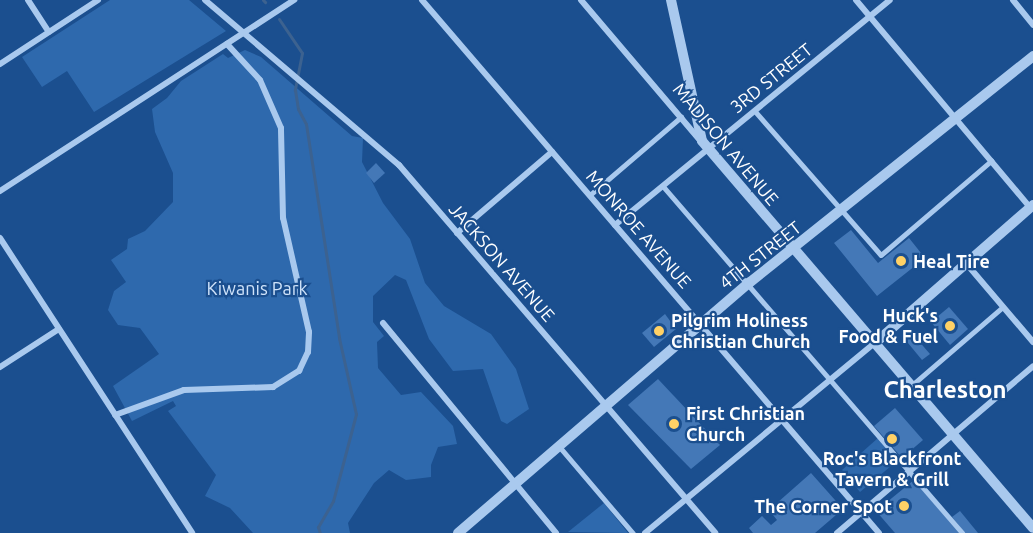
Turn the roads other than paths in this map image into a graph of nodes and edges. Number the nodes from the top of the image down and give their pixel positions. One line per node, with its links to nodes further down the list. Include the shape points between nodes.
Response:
1 (28, 0): 13 (street)
2 (98, 0): 13 (street)
3 (205, 0): 14 (street, JACKSON AVENUE)
4 (294, 0): 14 (street)
5 (422, 0): 22 (street, MONROE AVENUE)
6 (581, 0): 19 (street, MADISON AVENUE)
7 (672, 0): 21 (street)
8 (855, 0): 11 (street)
9 (891, 0): 11 (street, 3RD STREET)
10 (1013, 0): 12 (street)
11 (870, 17): 18 (street, 3RD STREET); 20 (street)
12 (1033, 25)
13 (49, 32): 17 (street)
14 (244, 33): 15 (street); 30 (street, JACKSON AVENUE, via 399,165)
15 (227, 44): 25 (street); 46 (street, via 260,80 281,128 283,218 309,332 308,352 299,371 273,387 184,390)
16 (1033, 56): 20 (street, 4TH STREET)
17 (0, 64)
18 (755, 111): 21 (street, 3RD STREET); 28 (lane)
19 (681, 117): 21 (street, MADISON AVENUE); 26 (lane)
20 (956, 119): 23 (street); 28 (street, 4TH STREET)
21 (705, 145): 24 (street, 3RD STREET); 32 (street, MADISON AVENUE)
22 (552, 152): 26 (street, MONROE AVENUE); 30 (street)
23 (991, 160): 27 (street); 28 (lane, via 881,255)
24 (663, 186): 29 (street, 3RD STREET); 34 (lane)
25 (0, 191)
26 (590, 195): 29 (street, MONROE AVENUE)
27 (1031, 206): 33 (street)
28 (842, 212): 32 (street, 4TH STREET)
29 (615, 225): 37 (street, MONROE AVENUE)
30 (457, 233): 45 (street, JACKSON AVENUE)
31 (0, 238): 38 (street)
32 (794, 250): 34 (street, 4TH STREET); 40 (street, MADISON AVENUE)
33 (965, 261): 35 (street); 40 (street)
34 (749, 283): 37 (street, 4TH STREET); 43 (lane)
35 (1003, 307): 39 (street); 44 (lane)
36 (383, 323): 51 (street)
37 (701, 324): 45 (street, 4TH STREET); 47 (street, MONROE AVENUE)
38 (59, 329): 42 (street); 46 (street)
39 (1033, 342)
40 (874, 343): 43 (street); 44 (street, MADISON AVENUE)
41 (1033, 366): 48 (street)
42 (0, 367)
43 (831, 380): 47 (street); 50 (lane)
44 (911, 386): 48 (street, MADISON AVENUE)
45 (605, 405): 49 (street, 4TH STREET); 52 (street, JACKSON AVENUE)
46 (115, 415): 55 (street)
47 (783, 421): 52 (street); 53 (street, MONROE AVENUE)
48 (953, 434): 50 (street); 54 (street, MADISON AVENUE)
49 (559, 446): 51 (street, 4TH STREET); 58 (lane)
50 (910, 471): 53 (street); 63 (lane)
51 (514, 485): 56 (street, 4TH STREET); 57 (street)
52 (686, 499): 59 (street); 60 (street, JACKSON AVENUE)
53 (861, 512): 61 (street); 62 (street, MONROE AVENUE)
54 (1033, 529): 64 (street)
55 (192, 533)
56 (458, 533)
57 (556, 533)
58 (633, 533)
59 (645, 533)
60 (715, 533)
61 (837, 533)
62 (879, 533)
63 (962, 533)
64 (1029, 533)

